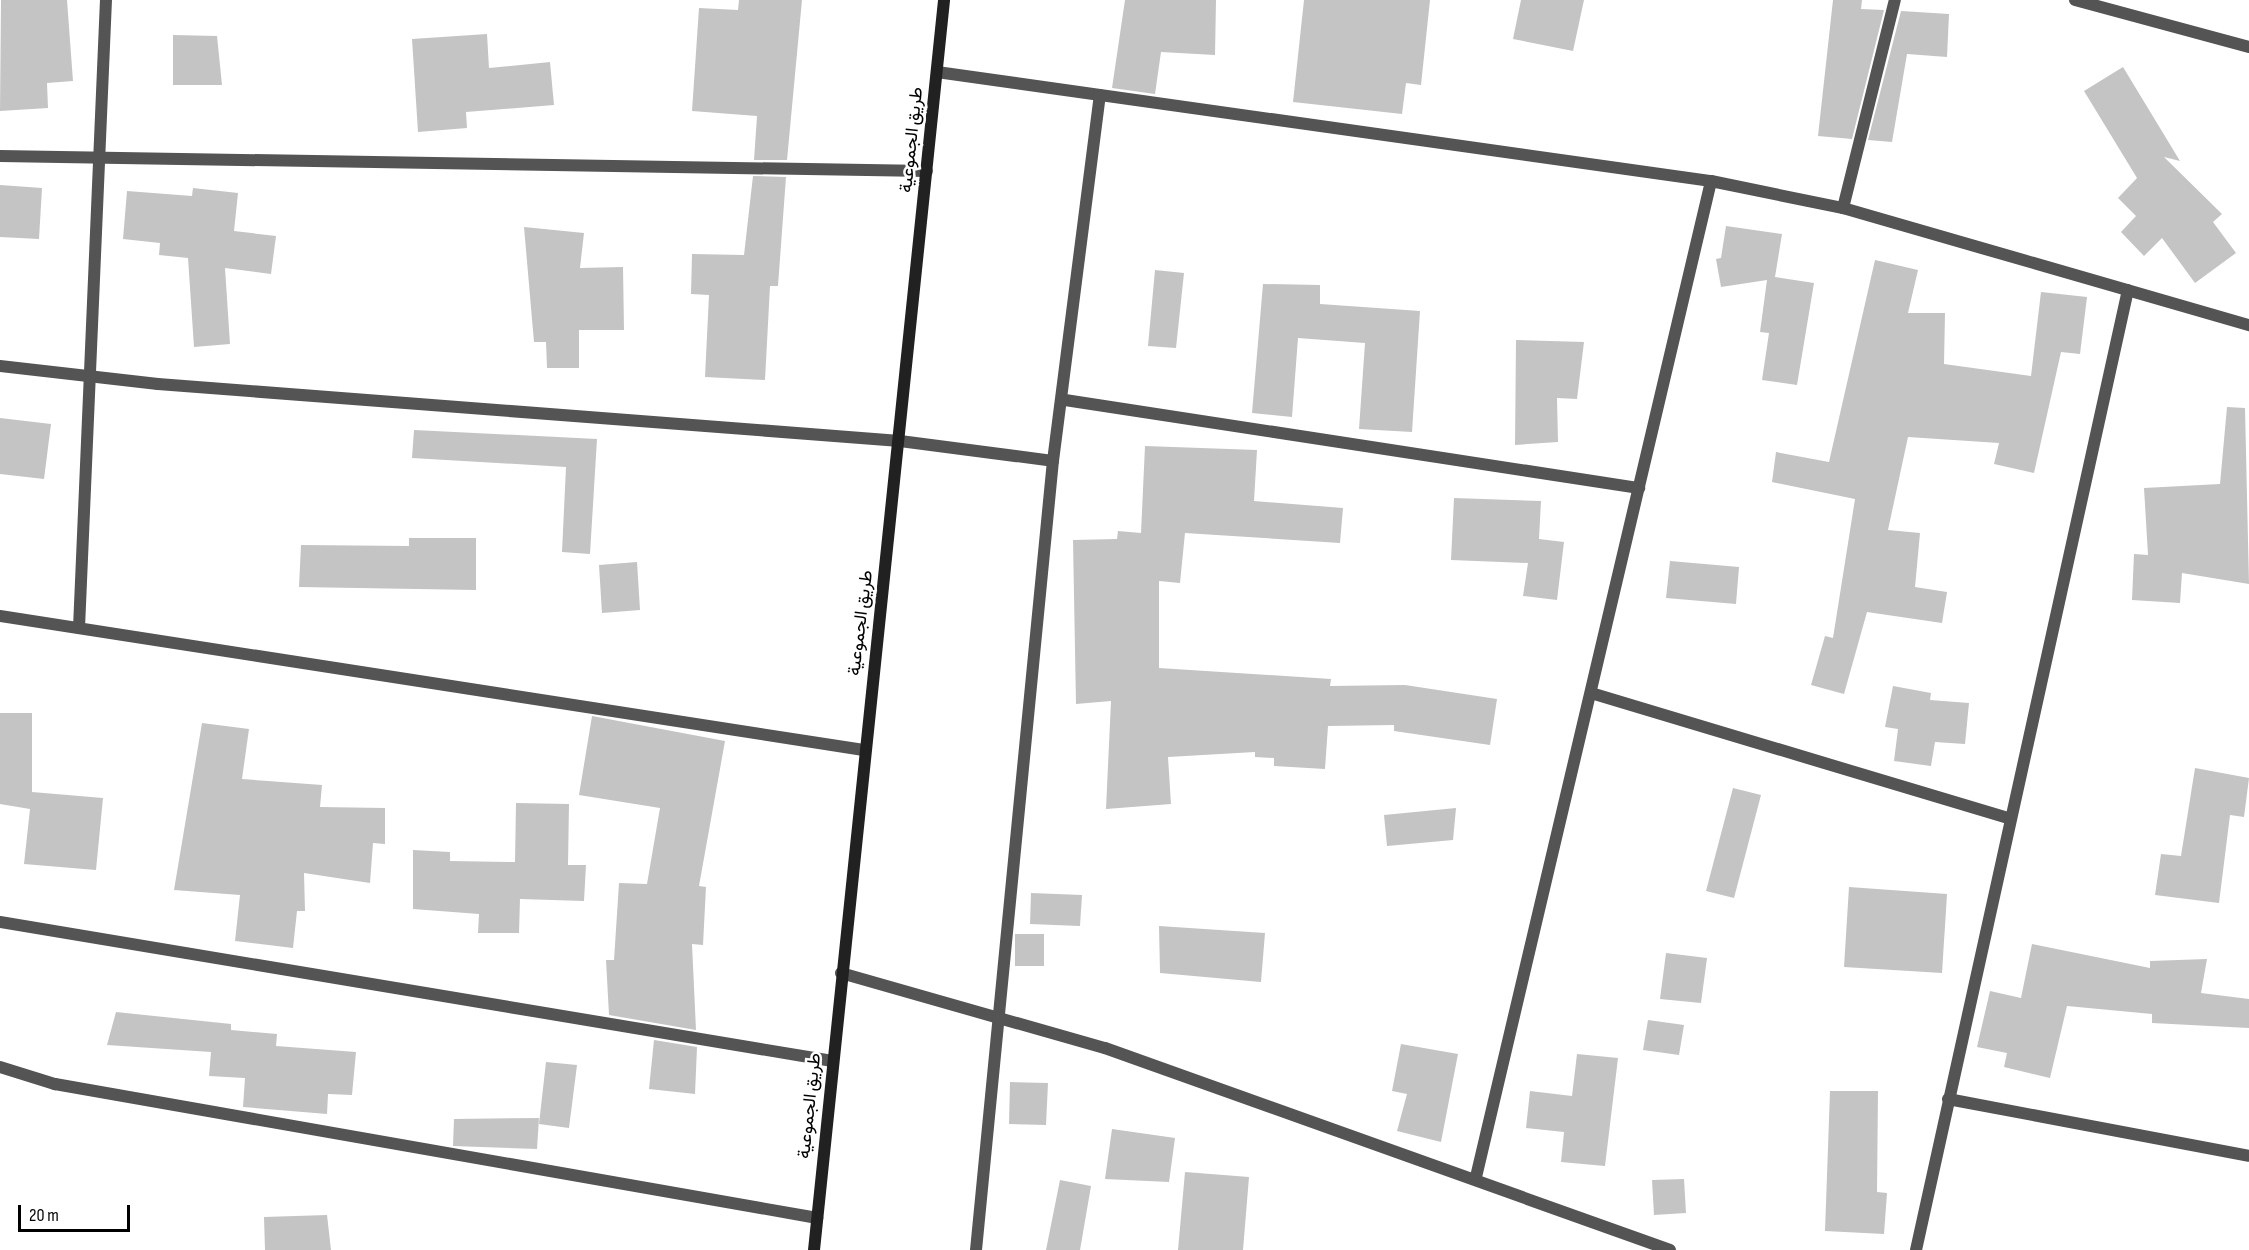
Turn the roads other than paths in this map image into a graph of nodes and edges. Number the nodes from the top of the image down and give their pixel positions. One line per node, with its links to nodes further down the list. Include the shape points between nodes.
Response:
1 (106, 0): 9 (street)
2 (944, 0): 6 (main road, طريق الجموعية)
3 (1894, 0): 12 (street)
4 (2074, 0): 5 (street)
5 (2249, 47)
6 (937, 72): 7 (street); 10 (main road, طريق الجموعية)
7 (1100, 95): 11 (street); 17 (street)
8 (0, 156): 9 (street)
9 (97, 158): 10 (street); 16 (street)
10 (927, 171): 18 (main road, طريق الجموعية)
11 (1711, 181): 12 (street); 20 (street)
12 (1843, 208): 13 (street)
13 (2128, 290): 14 (street); 25 (street)
14 (2249, 325)
15 (0, 366): 16 (street)
16 (90, 378): 18 (street); 22 (street)
17 (1065, 400): 19 (street); 20 (street)
18 (900, 441): 19 (street); 24 (main road, طريق الجموعية)
19 (1053, 461): 28 (street)
20 (1639, 488): 23 (street)
21 (0, 615): 22 (street)
22 (79, 628): 24 (street)
23 (1591, 693): 25 (street); 33 (street)
24 (864, 750): 27 (main road, طريق الجموعية)
25 (2010, 819): 31 (street)
26 (0, 922): 29 (street)
27 (842, 973): 28 (street); 29 (main road, طريق الجموعية)
28 (1002, 1016): 33 (street); 36 (street)
29 (832, 1061): 34 (main road, طريق الجموعية)
30 (0, 1067): 34 (street, via 55,1084)
31 (1948, 1099): 32 (street); 38 (street)
32 (2249, 1156)
33 (1476, 1177): 37 (street)
34 (817, 1218): 35 (main road, طريق الجموعية)
35 (814, 1250)
36 (976, 1250)
37 (1670, 1250)
38 (1916, 1250)

